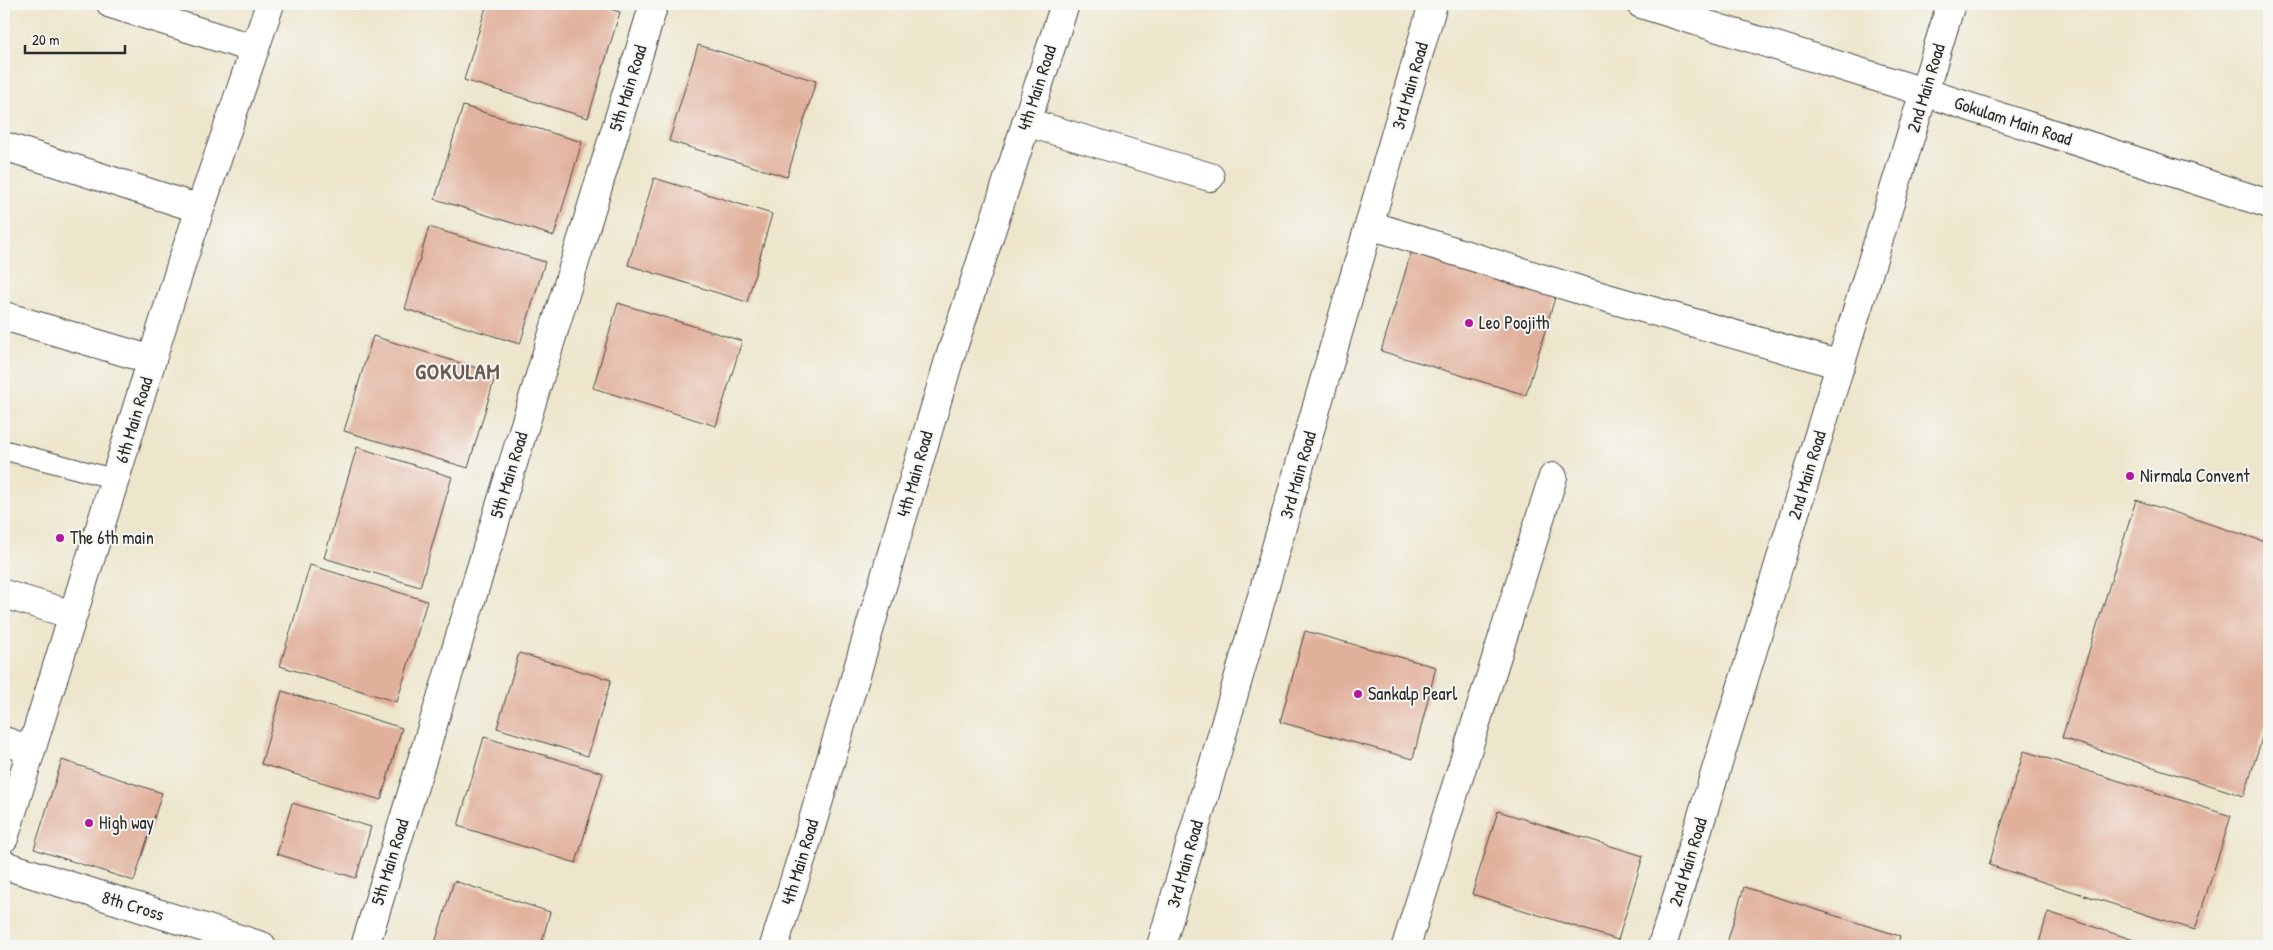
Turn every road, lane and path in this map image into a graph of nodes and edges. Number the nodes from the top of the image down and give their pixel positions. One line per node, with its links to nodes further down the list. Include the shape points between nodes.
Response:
1 (111, 4): 8 (street)
2 (270, 4): 8 (street, 6th Main Road)
3 (654, 4): 29 (street, 5th Main Road)
4 (1065, 4): 10 (street, 4th Main Road)
5 (1433, 4): 15 (street, 3rd Main Road)
6 (1640, 4): 9 (street, Gokulam Main Road)
7 (1951, 4): 9 (street, 2nd Main Road)
8 (255, 49): 14 (street, 6th Main Road)
9 (1924, 92): 13 (street, Gokulam Main Road); 18 (street, 2nd Main Road)
10 (1026, 122): 12 (street); 30 (street, 4th Main Road, via 948,360)
11 (4, 146): 14 (street)
12 (1210, 177)
13 (2269, 204)
14 (200, 209): 17 (street, 6th Main Road)
15 (1370, 225): 18 (street, via 1583,291); 31 (street, 3rd Main Road)
16 (4, 316): 17 (street)
17 (152, 360): 21 (street, 6th Main Road)
18 (1841, 365): 33 (street, 2nd Main Road)
19 (4, 450): 21 (lane)
20 (1553, 477): 32 (street)
21 (115, 479): 23 (street, 6th Main Road)
22 (4, 594): 23 (street)
23 (73, 615): 25 (street, 6th Main Road)
24 (4, 742): 25 (street)
25 (31, 750): 26 (street, 6th Main Road)
26 (4, 838)
27 (4, 865): 28 (street, 8th Cross)
28 (262, 946)
29 (365, 946)
30 (774, 946)
31 (1161, 946)
32 (1406, 946)
33 (1662, 946)

